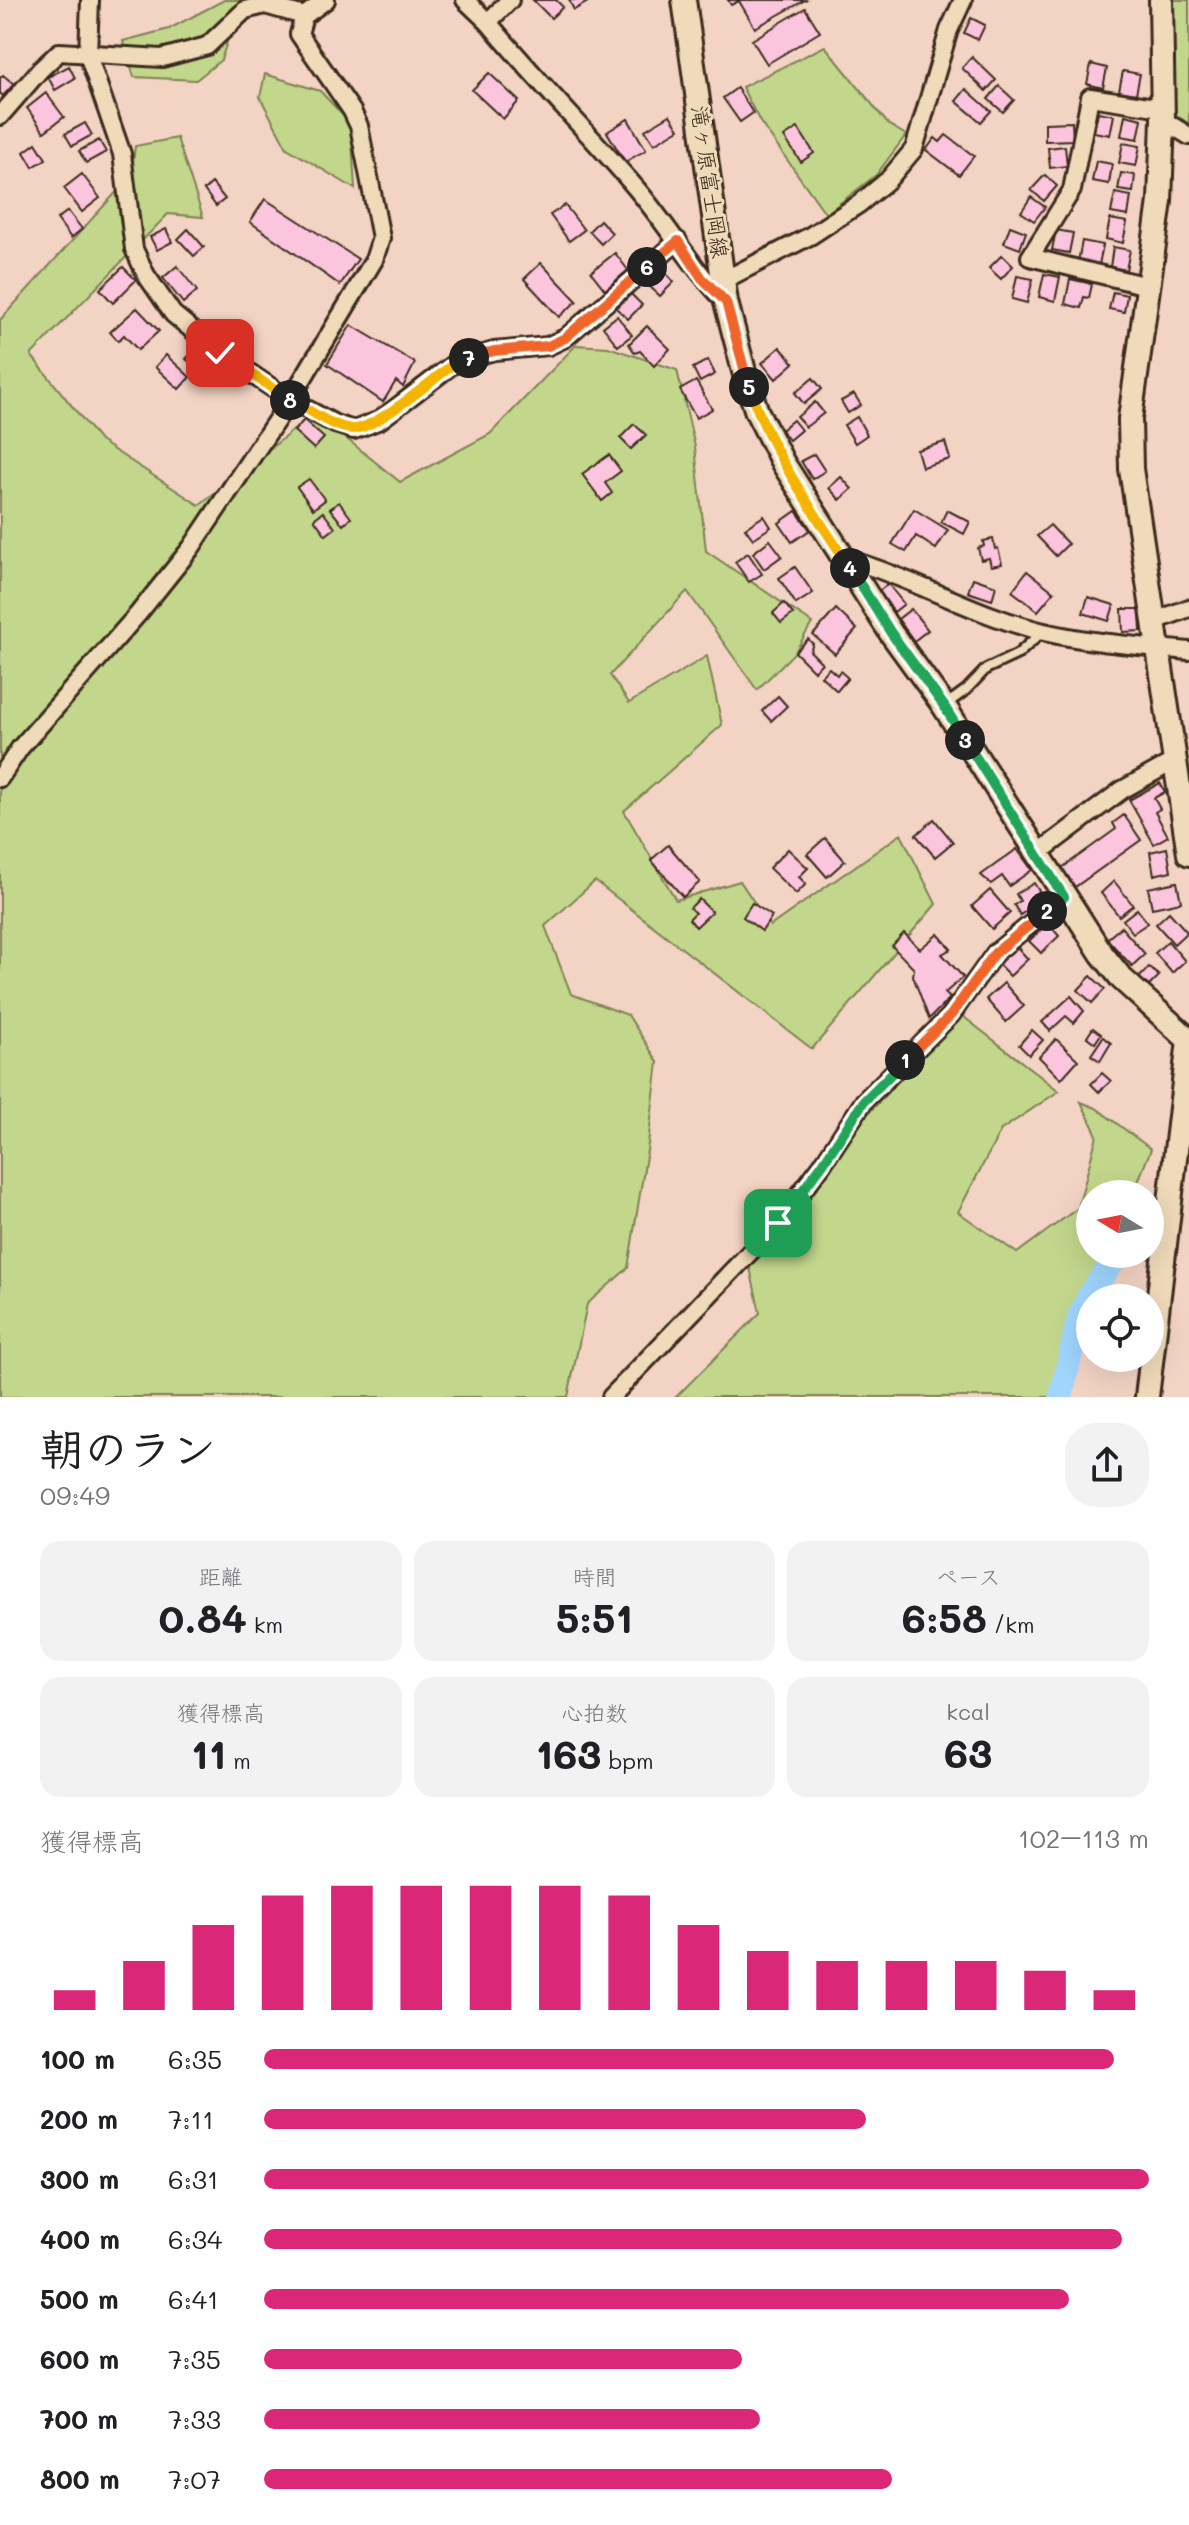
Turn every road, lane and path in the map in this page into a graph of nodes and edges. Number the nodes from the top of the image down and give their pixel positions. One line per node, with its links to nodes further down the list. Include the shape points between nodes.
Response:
1 (90, 0): 10 (street)
2 (326, 0): 8 (street)
3 (465, 0): 9 (street)
4 (510, 0): 9 (street)
5 (684, 0): 16 (street, 滝ヶ原富士岡線)
6 (963, 0): 16 (street, via 914,149 859,204)
7 (1161, 0): 11 (street)
8 (304, 16): 10 (street, via 265,5 245,10 207,46 162,58); 17 (street, via 299,34 359,126 381,238 374,260)
9 (488, 22): 14 (street)
10 (88, 55): 12 (street, via 59,52); 17 (street, via 122,154 134,249 146,275 173,314)
11 (1162, 114): 13 (street); 15 (street, via 1160,201); 15 (street, via 1090,97 1072,190 1030,257)
12 (0, 116)
13 (1189, 136)
14 (678, 241): 16 (street, via 702,278); 17 (street, via 565,338 548,346 494,351 456,362 380,420 354,430)
15 (1147, 286): 20 (street, via 1130,419 1131,469)
16 (725, 291): 18 (street, 滝ヶ原富士岡線, via 757,412)
17 (290, 400): 26 (street, via 191,548)
18 (843, 558): 21 (street); 24 (street, 滝ヶ原富士岡線)
19 (1189, 608): 20 (street)
20 (1155, 621): 22 (street)
21 (1043, 632): 22 (street); 24 (lane, via 1018,654 986,669)
22 (1160, 648): 23 (street); 25 (street)
23 (1189, 651)
24 (944, 706): 27 (street, 滝ヶ原富士岡線)
25 (1176, 760): 27 (street, via 1122,790); 28 (street)
26 (0, 778)
27 (1037, 854): 29 (street, 滝ヶ原富士岡線)
28 (1189, 854)
29 (1064, 897): 30 (street, 滝ヶ原富士岡線, via 1122,979); 31 (street, via 995,953 951,1015 864,1101 778,1223)
30 (1189, 1040): 32 (street)
31 (611, 1397)
32 (1147, 1397)

